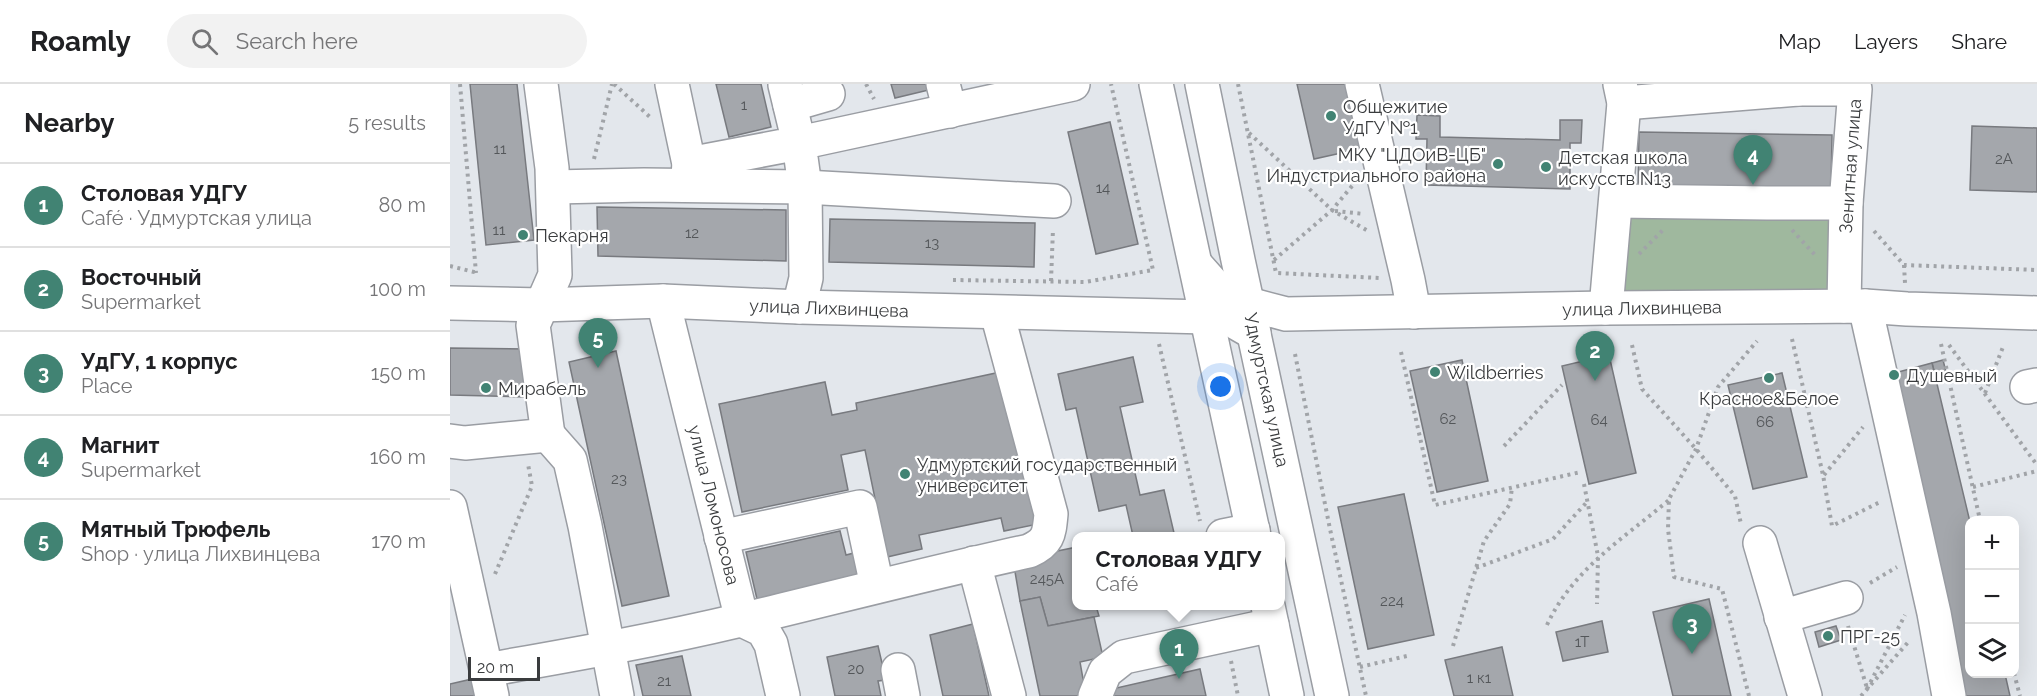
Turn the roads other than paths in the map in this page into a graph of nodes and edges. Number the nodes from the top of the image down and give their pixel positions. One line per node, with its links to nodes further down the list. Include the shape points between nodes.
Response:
1 (541, 84): 15 (street)
2 (672, 84): 14 (street)
3 (1073, 84): 12 (street)
4 (1156, 84): 20 (street)
5 (1202, 84): 31 (street, Удмуртская улица)
6 (1362, 84): 27 (street)
7 (1856, 86): 8 (street, Зенитная улица); 19 (street, Зенитная улица)
8 (1797, 87): 9 (street, Зенитная улица)
9 (1622, 93): 18 (street)
10 (828, 94): 11 (street)
11 (787, 95): 13 (street)
12 (946, 98): 13 (street)
13 (799, 143): 14 (street); 16 (street)
14 (688, 175): 15 (street); 16 (street)
15 (554, 187): 25 (street, via 555,275)
16 (805, 187): 17 (street); 26 (street, via 806,278)
17 (1054, 201)
18 (1616, 201): 19 (street); 21 (street)
19 (1846, 203): 22 (street, Зенитная улица)
20 (1196, 265): 30 (street); 31 (street)
21 (1608, 296): 22 (street, улица Лихвинцева); 27 (street, улица Лихвинцева)
22 (1851, 300): 28 (street, улица Лихвинцева, via 1907,309); 56 (street, Зенитная улица, via 1886,398)
23 (663, 301): 25 (street, улица Лихвинцева); 26 (street, улица Лихвинцева); 39 (street, улица Ломоносова)
24 (450, 303): 25 (street, улица Лихвинцева)
25 (541, 305): 32 (street, via 533,325)
26 (799, 307): 29 (street, улица Лихвинцева)
27 (1414, 312): 31 (street, улица Лихвинцева, via 1286,314)
28 (2037, 312)
29 (997, 313): 30 (street, улица Лихвинцева); 40 (street, via 1051,514 1049,535 1041,546)
30 (1207, 317): 31 (street, улица Лихвинцева); 36 (street)
31 (1251, 319): 35 (street, Удмуртская улица)
32 (536, 437): 33 (street); 47 (street, via 570,460)
33 (455, 451)
34 (450, 507): 46 (street)
35 (1297, 531): 37 (street); 54 (street, Удмуртская улица)
36 (1239, 532)
37 (1268, 532)
38 (1751, 536): 44 (street)
39 (721, 537): 41 (street, via 860,507); 45 (street, улица Ломоносова)
40 (974, 563): 41 (street); 51 (street)
41 (878, 586): 45 (street)
42 (1843, 599): 44 (street)
43 (1270, 615): 52 (street, via 1124,657 1105,672); 53 (street)
44 (1781, 617): 55 (street)
45 (742, 620): 47 (street); 50 (street, via 763,630 771,644)
46 (463, 622): 48 (street)
47 (607, 648): 48 (street); 49 (street)
48 (489, 683)
49 (617, 696)
50 (783, 696)
51 (1009, 696)
52 (1095, 696)
53 (1287, 696)
54 (1332, 696)
55 (1805, 696)
56 (1950, 696)

